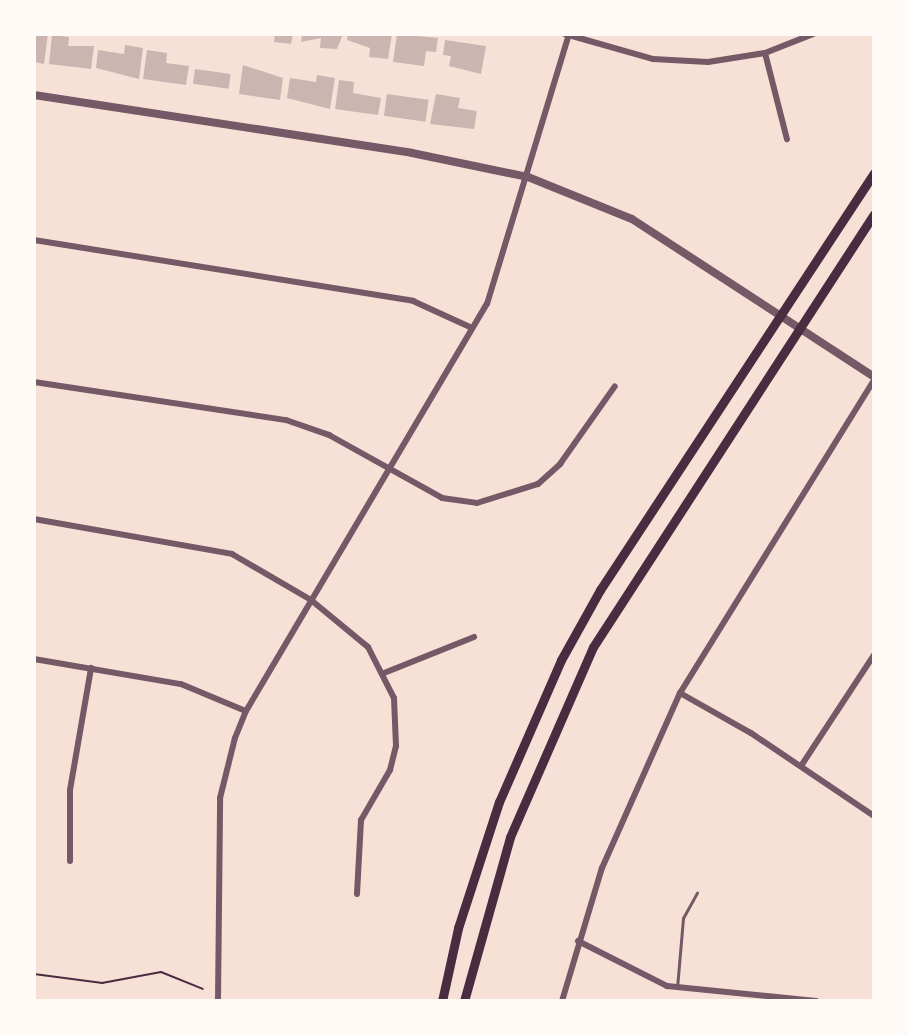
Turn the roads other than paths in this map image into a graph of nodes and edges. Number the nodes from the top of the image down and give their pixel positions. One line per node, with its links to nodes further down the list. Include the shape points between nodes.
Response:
1 (568, 34): 3 (street, via 676,62); 7 (street)
2 (813, 34): 3 (street)
3 (765, 53): 5 (street)
4 (34, 95): 7 (street, via 412,153)
5 (787, 139)
6 (874, 173): 10 (main road)
7 (528, 177): 10 (street, via 632,219); 12 (street, via 504,260)
8 (874, 214): 11 (main road)
9 (34, 240): 12 (street, via 413,301)
10 (781, 313): 11 (street); 34 (main road, via 600,590 561,660 499,802 458,928)
11 (799, 326): 13 (street); 35 (main road, via 628,586 572,688 510,837)
12 (472, 328): 16 (street)
13 (874, 378): 24 (street)
14 (34, 382): 16 (street, via 286,420 329,435)
15 (615, 386): 16 (street, via 560,464 515,495 462,502 442,498)
16 (390, 471): 18 (street)
17 (34, 519): 18 (street, via 216,548)
18 (311, 600): 23 (street, via 359,637); 25 (street)
19 (474, 637): 23 (street)
20 (874, 655): 26 (street)
21 (34, 659): 22 (street)
22 (91, 668): 25 (street, via 181,684); 28 (street, via 70,790)
23 (384, 673): 30 (street, via 394,698 394,759 361,820)
24 (680, 693): 26 (street); 31 (street, via 631,796)
25 (246, 711): 33 (street, via 220,798)
26 (801, 766): 27 (street)
27 (874, 816)
28 (70, 861)
29 (697, 893): 32 (lane, via 683,918)
30 (357, 894)
31 (578, 941): 32 (street, via 644,977); 36 (street)
32 (677, 988): 37 (street)
33 (218, 1001)
34 (442, 1001)
35 (464, 1001)
36 (562, 1001)
37 (816, 1001)

